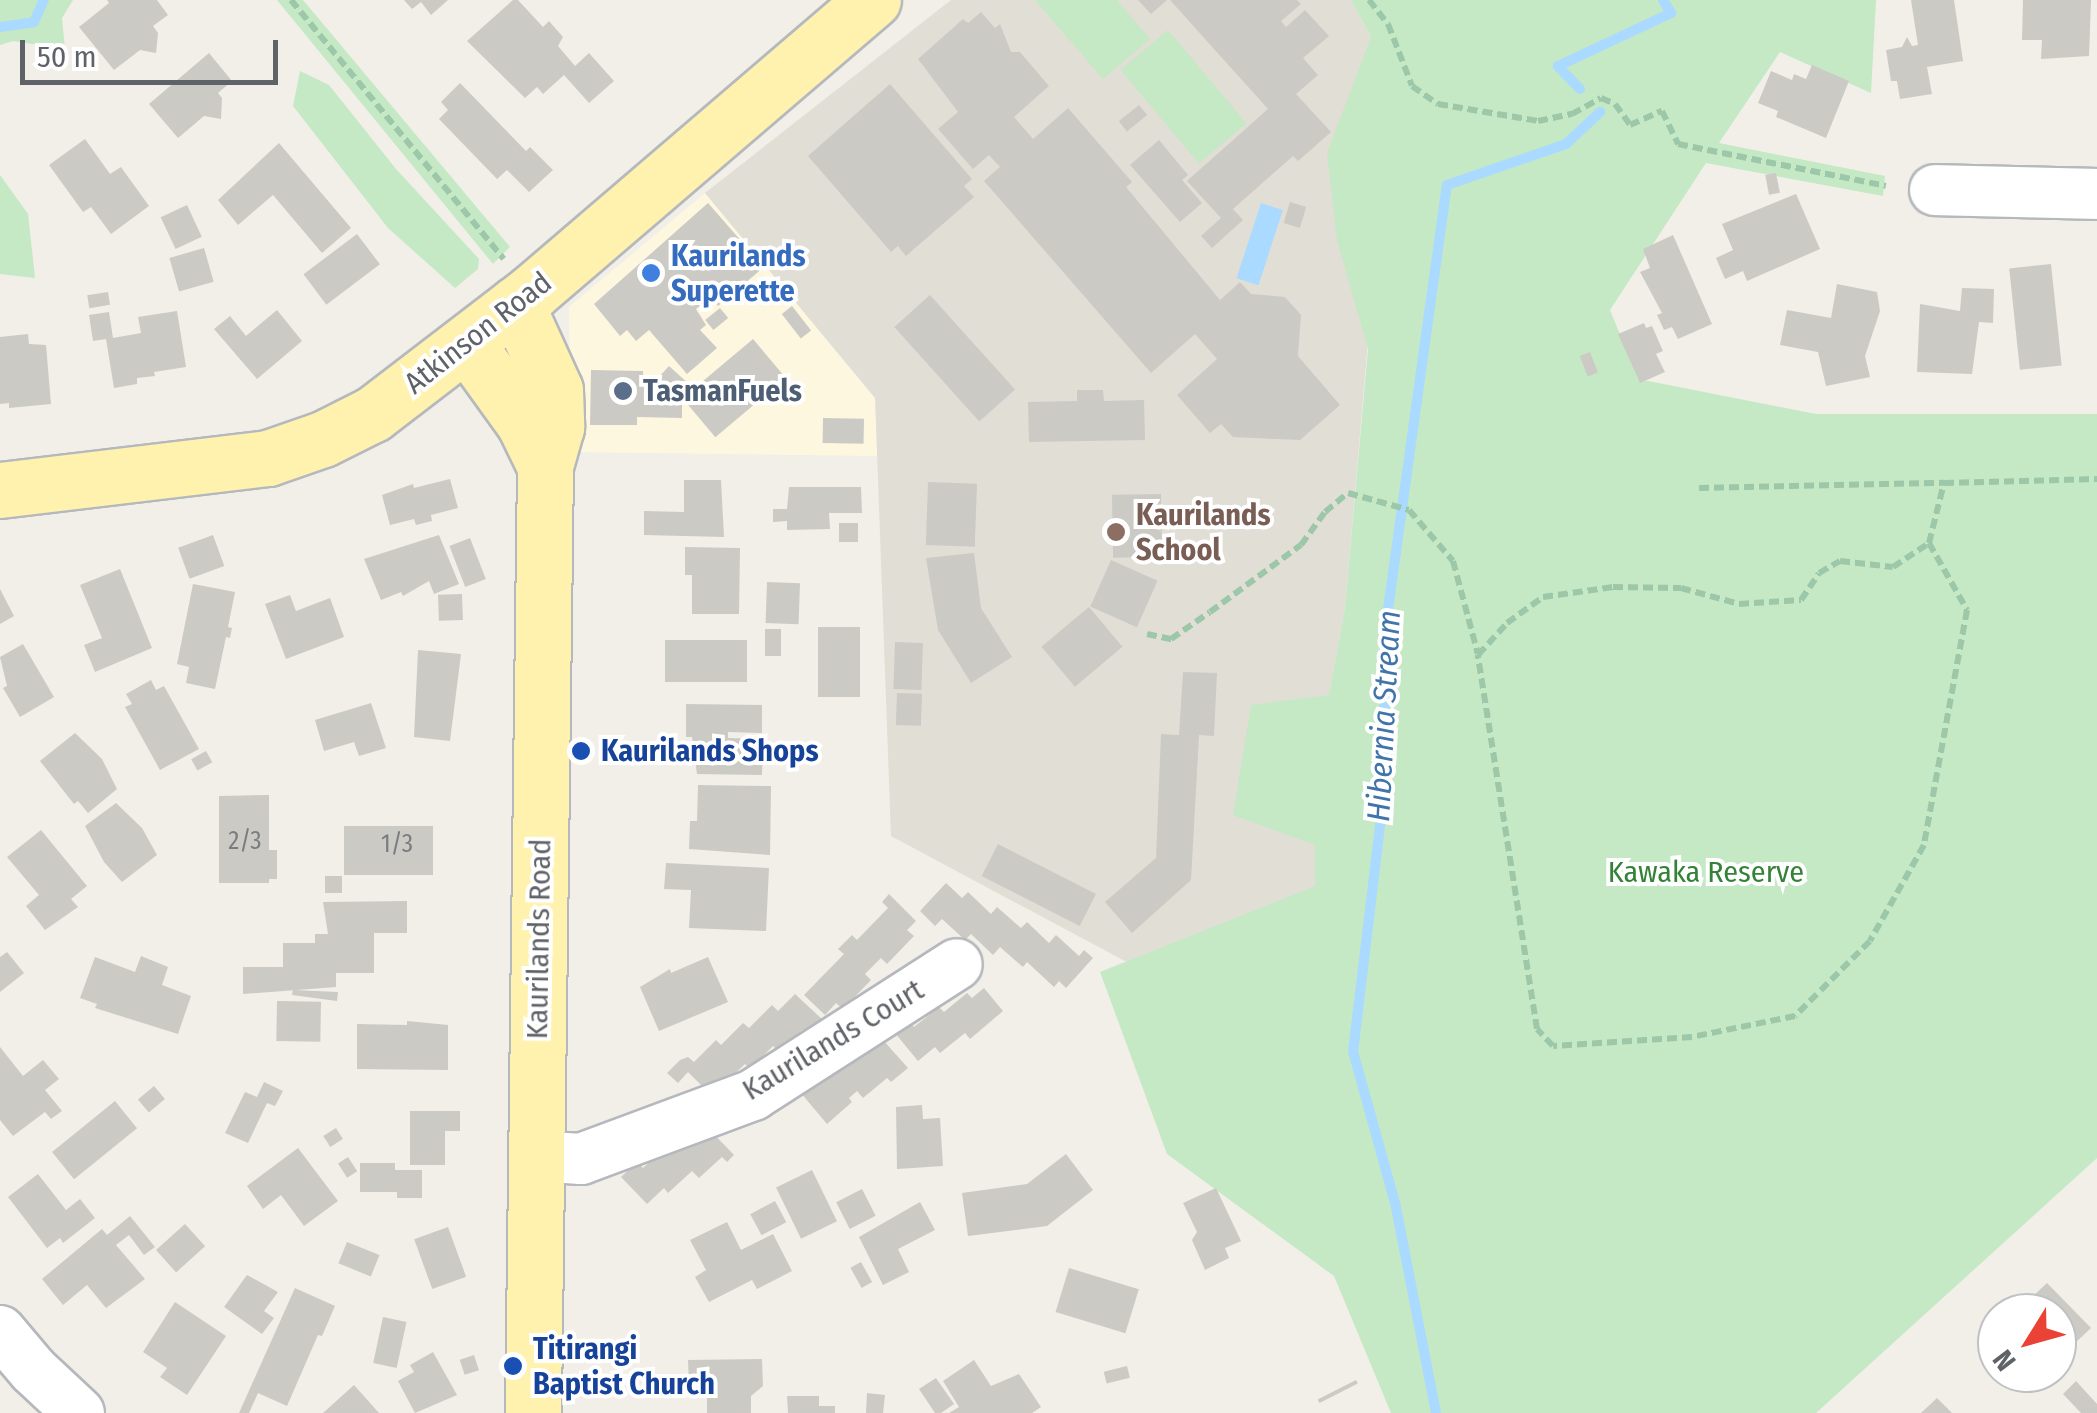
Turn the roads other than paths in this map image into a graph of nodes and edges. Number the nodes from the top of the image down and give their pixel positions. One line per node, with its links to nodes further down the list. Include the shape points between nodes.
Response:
1 (873, 0): 4 (main road, Atkinson Road)
2 (1910, 188): 3 (street)
3 (2097, 194)
4 (514, 286): 5 (main road, Atkinson Road); 6 (main road, Kaurilands Road, via 555,390 556,427)
5 (466, 344): 6 (main road, Kaurilands Road, via 524,423); 7 (main road, Atkinson Road, via 372,414 268,458)
6 (545, 466): 9 (main road, Kaurilands Road)
7 (0, 490)
8 (957, 964): 9 (street, Kaurilands Court, via 753,1095 580,1158)
9 (536, 1156): 12 (main road, Kaurilands Road)
10 (0, 1331): 11 (street)
11 (79, 1413)
12 (532, 1413)

